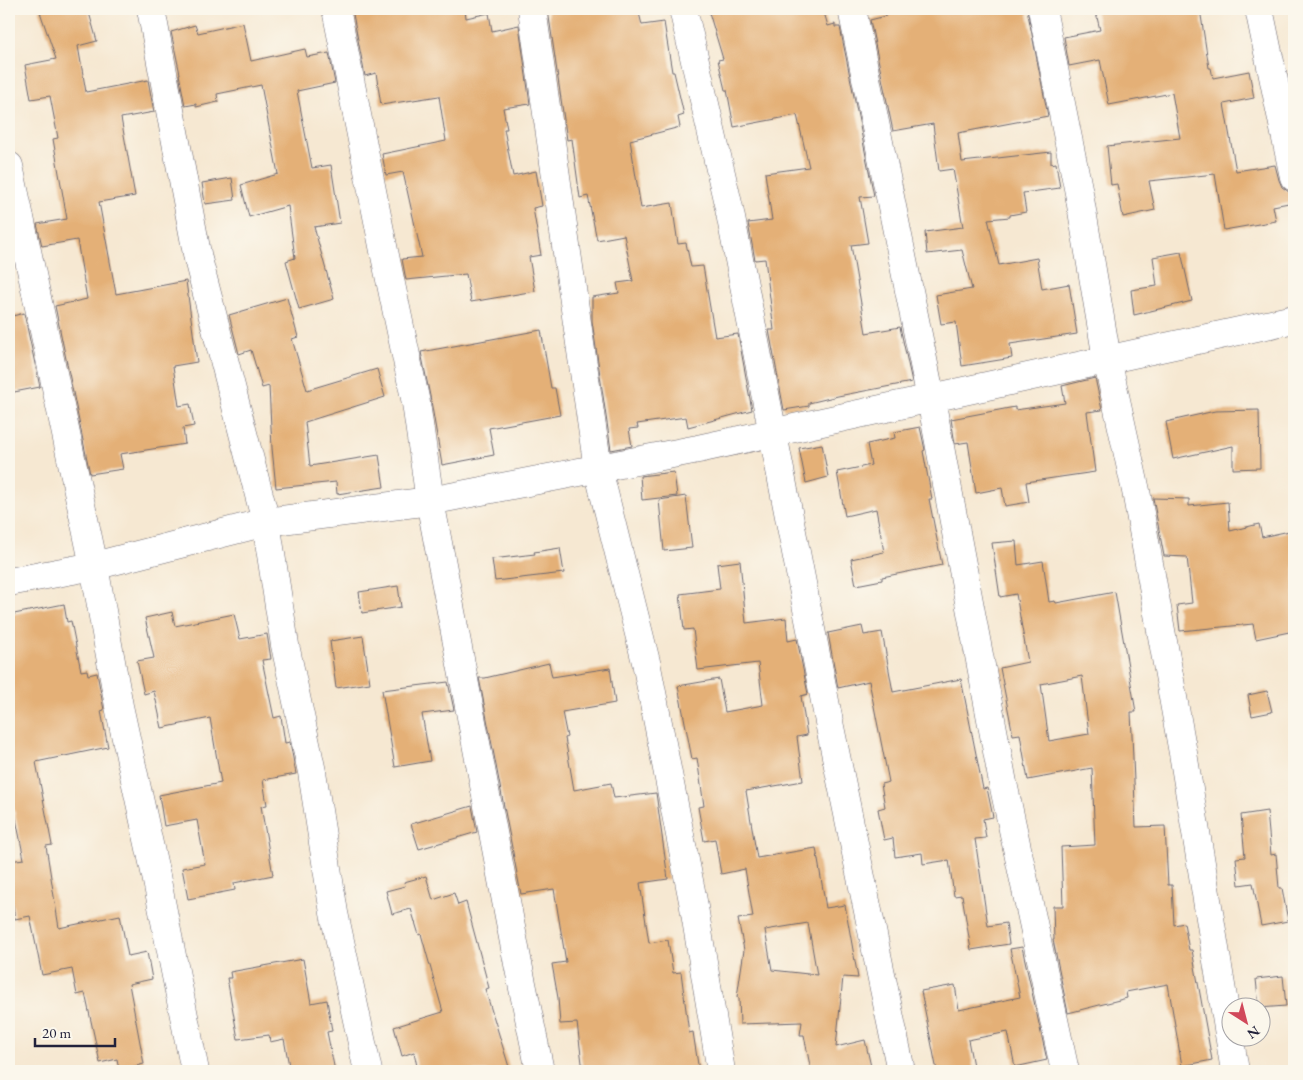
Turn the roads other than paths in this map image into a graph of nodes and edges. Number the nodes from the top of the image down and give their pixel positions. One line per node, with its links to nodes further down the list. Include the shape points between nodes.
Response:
1 (151, 9): 16 (street, via 198,259)
2 (336, 9): 15 (street, via 416,403)
3 (532, 9): 14 (street)
4 (683, 9): 13 (street, via 728,208)
5 (852, 9): 12 (street)
6 (1042, 9): 11 (street, via 1079,193)
7 (1259, 9): 9 (street)
8 (9, 166): 17 (street)
9 (1294, 178)
10 (1294, 319): 11 (street)
11 (1107, 359): 12 (street); 25 (street, via 1140,510)
12 (931, 399): 13 (street); 24 (street, via 1004,783)
13 (772, 432): 14 (street); 23 (street)
14 (598, 469): 15 (street); 22 (street, via 646,662)
15 (430, 501): 16 (street); 21 (street)
16 (266, 522): 17 (street); 20 (street, via 334,913)
17 (94, 566): 18 (street); 19 (street, via 118,706)
18 (9, 582)
19 (195, 1071)
20 (368, 1071)
21 (540, 1071)
22 (722, 1071)
23 (901, 1071)
24 (1065, 1071)
25 (1234, 1071)

